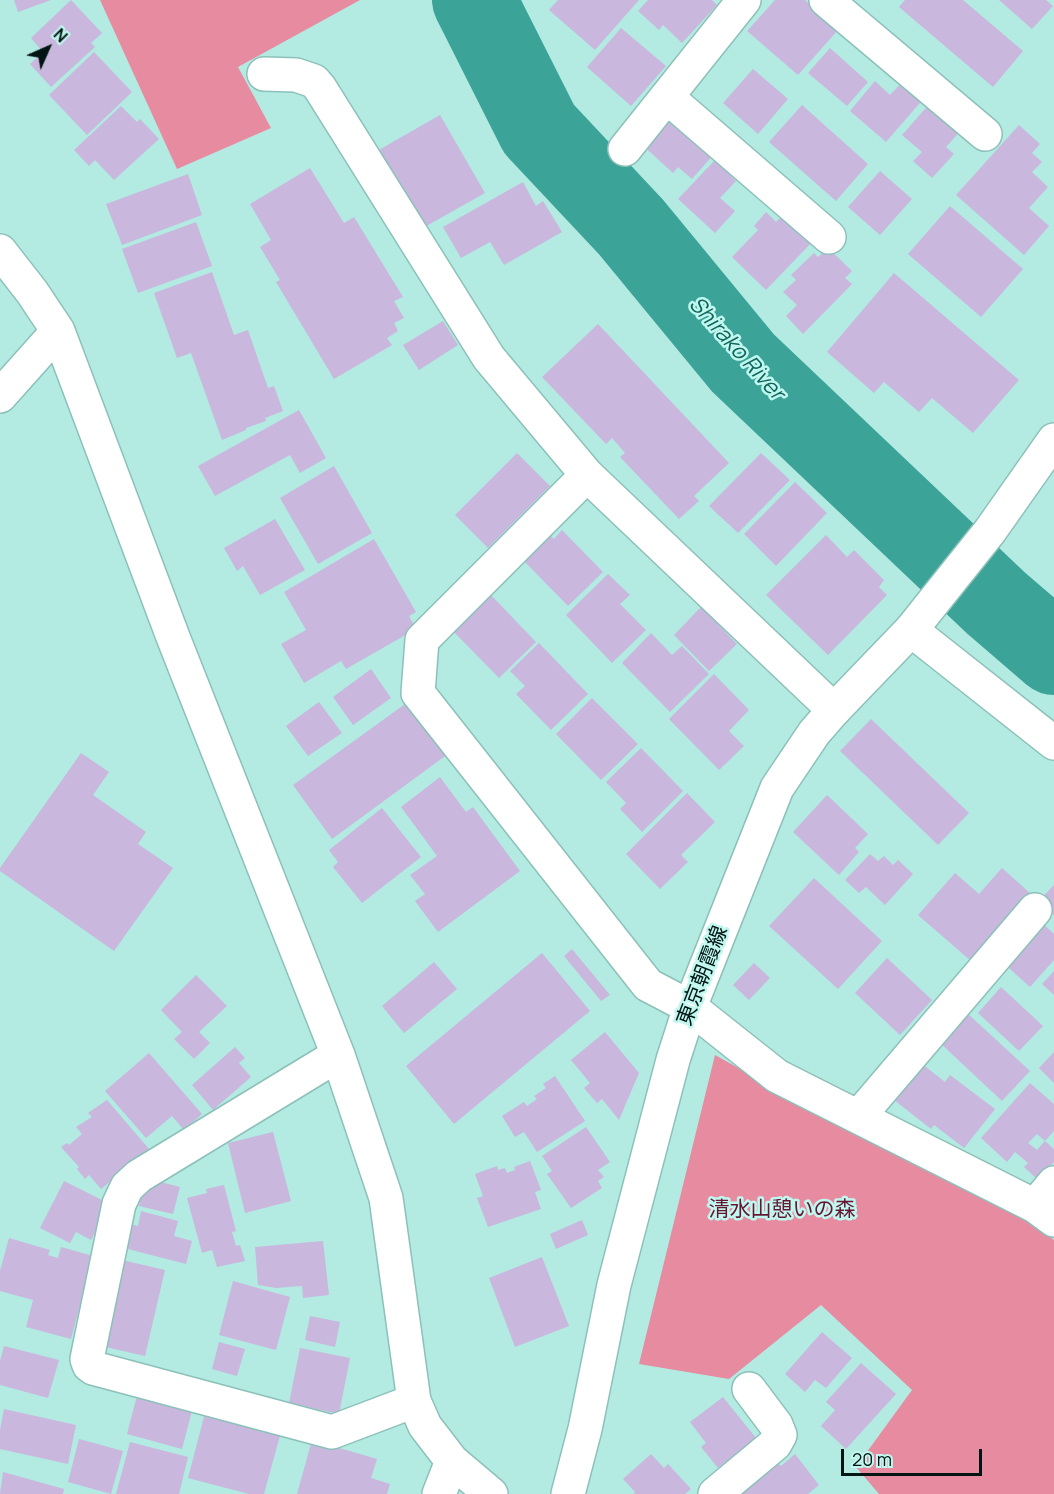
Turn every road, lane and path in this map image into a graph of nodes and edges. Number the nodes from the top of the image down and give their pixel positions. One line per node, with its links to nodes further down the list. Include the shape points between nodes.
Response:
1 (826, 0): 5 (street)
2 (740, 1): 4 (street)
3 (264, 74): 12 (street, via 296,75 314,81 320,88 489,358)
4 (667, 97): 6 (street); 7 (street)
5 (985, 134)
6 (625, 148)
7 (829, 237)
8 (0, 251): 9 (street)
9 (58, 331): 10 (street); 18 (street, via 173,637)
10 (0, 396)
11 (1054, 440): 13 (street, 東京朝霞線, via 990,531)
12 (587, 476): 14 (street); 17 (street, via 422,640 418,693 648,985)
13 (910, 630): 14 (street, 東京朝霞線); 15 (street)
14 (834, 710): 17 (street, 東京朝霞線, via 777,788)
15 (1054, 743)
16 (1035, 910): 19 (street)
17 (690, 1007): 19 (street, via 777,1076); 26 (street, 東京朝霞線, via 614,1285)
18 (338, 1055): 22 (street, via 386,1198); 22 (street, via 127,1187 119,1204 87,1359 93,1368 332,1432)
19 (859, 1116): 20 (street)
20 (1048, 1203)
21 (749, 1389): 27 (street, via 780,1435 775,1444)
22 (414, 1401): 23 (street, via 425,1426)
23 (452, 1461): 24 (street); 25 (street)
24 (439, 1494)
25 (491, 1494)
26 (568, 1494)
27 (715, 1494)

